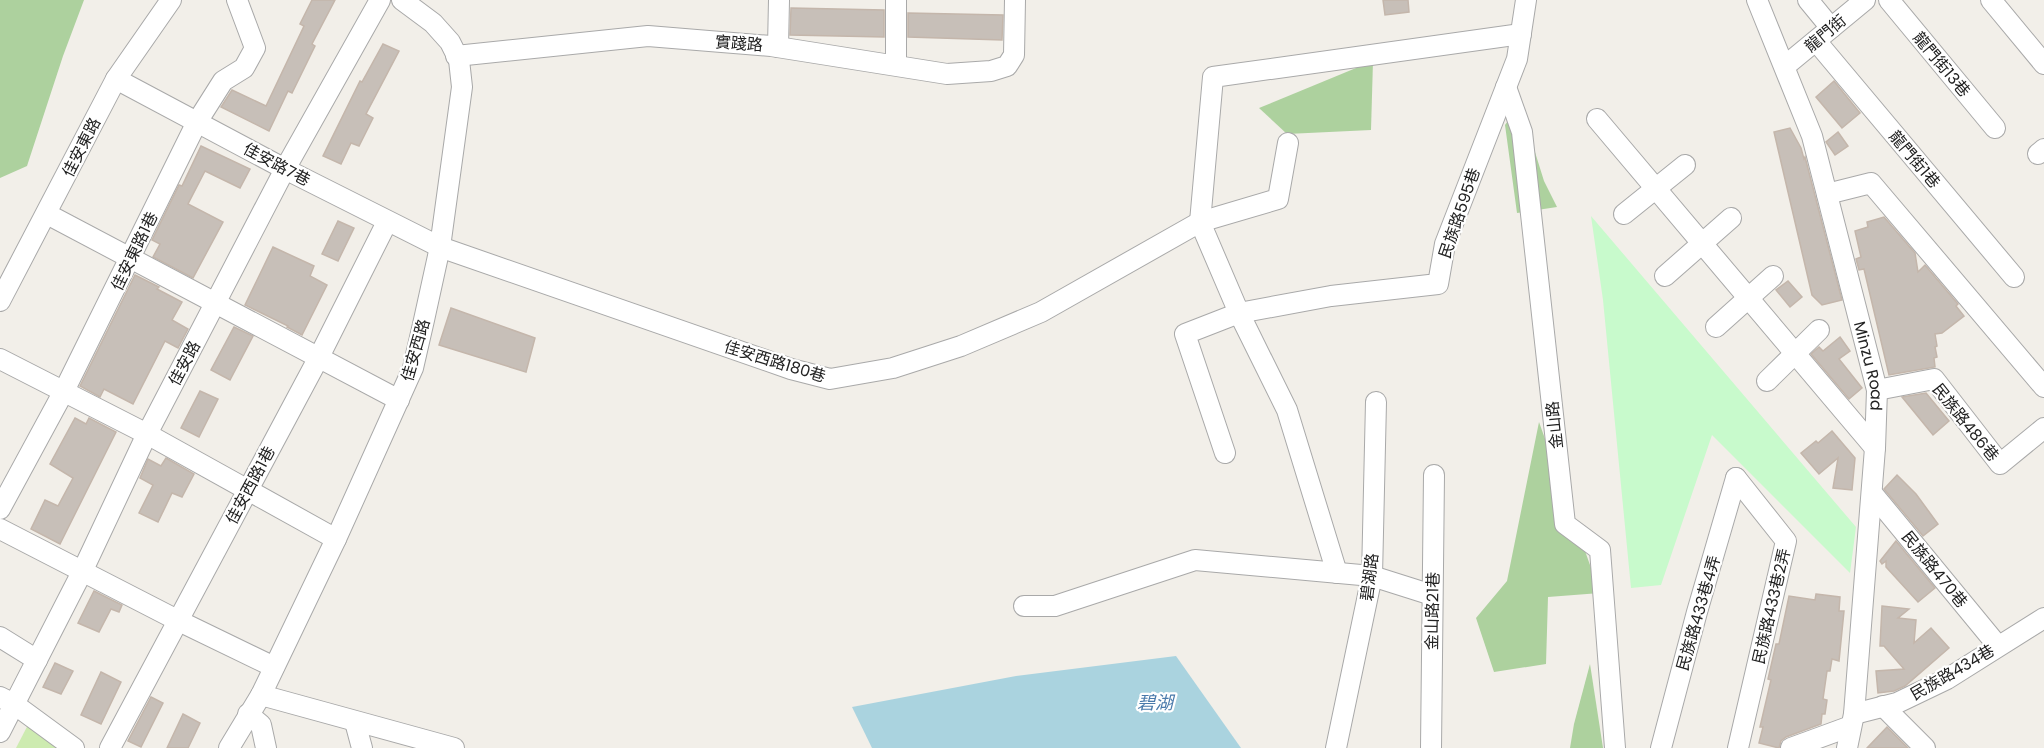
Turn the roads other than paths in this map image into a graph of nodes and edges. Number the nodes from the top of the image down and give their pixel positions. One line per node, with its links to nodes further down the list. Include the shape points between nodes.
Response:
1 (171, 0): 21 (street, 佳安東路)
2 (237, 0): 24 (street, 佳安東路1巷, via 255,48 244,68 223,81)
3 (380, 0): 28 (street, 佳安路)
4 (402, 0): 17 (street, 佳安西路, via 433,23 450,42)
5 (779, 0): 16 (street)
6 (897, 0): 19 (street)
7 (1015, 0): 19 (street, 實踐路, via 1014,55 1007,66 947,74)
8 (1526, 0): 14 (street, 民族路595巷)
9 (1757, 0): 20 (street, Minzu Road)
10 (1808, 0): 15 (street, 龍門街1巷)
11 (1865, 0): 15 (street, 龍門街)
12 (1889, 0): 25 (street, 龍門街13巷)
13 (1991, 0): 18 (street)
14 (1521, 34): 22 (street, 民族路595巷); 35 (street, via 1213,77)
15 (1824, 34): 20 (street, 龍門街); 41 (street, 龍門街1巷)
16 (777, 47): 17 (street, 實踐路, via 648,36); 19 (street, 實踐路)
17 (456, 56): 37 (street, 佳安西路, via 462,87)
18 (2044, 64)
19 (896, 65)
20 (1785, 66): 30 (street, Minzu Road, via 1812,135)
21 (116, 79): 24 (street, 佳安路7巷); 31 (street, 佳安東路)
22 (1506, 87): 45 (street, 民族路595巷, via 1445,244 1438,284 1331,296); 94 (street, 金山路, via 1522,132 1565,524 1600,550)
23 (1597, 119): 29 (street)
24 (197, 122): 28 (street, 佳安路7巷); 38 (street, 佳安東路1巷)
25 (1995, 128)
26 (1288, 143): 35 (street, 佳安西路180巷, via 1278,199)
27 (1685, 165): 29 (street)
28 (285, 169): 34 (street, 佳安路7巷); 44 (street, 佳安路)
29 (1656, 189): 32 (street); 36 (street)
30 (1827, 194): 52 (street, via 1871,183); 53 (street, Minzu Road)
31 (47, 214): 38 (street); 43 (street, 佳安東路)
32 (1624, 214)
33 (1731, 218): 36 (street)
34 (387, 222): 37 (street, 佳安路7巷); 49 (street, 佳安西路1巷)
35 (1200, 222): 37 (street, 佳安西路180巷, via 1041,312 961,346 893,368 830,379 791,369); 45 (street)
36 (1702, 244): 39 (street); 42 (street)
37 (440, 247): 55 (street, 佳安西路, via 412,368)
38 (131, 257): 44 (street); 54 (street, 佳安東路1巷)
39 (1665, 276)
40 (1773, 276): 42 (street)
41 (2014, 277)
42 (1747, 297): 46 (street); 48 (street)
43 (0, 301)
44 (216, 304): 49 (street); 58 (street, 佳安路)
45 (1239, 313): 60 (street, 民族路595巷, via 1185,334); 69 (street, via 1287,410)
46 (1716, 327)
47 (1820, 330): 48 (street)
48 (1796, 354): 51 (street); 59 (street)
49 (320, 357): 55 (street); 63 (street, 佳安西路1巷)
50 (0, 359): 54 (street)
51 (1767, 381)
52 (2044, 387)
53 (1876, 390): 57 (street, 民族路486巷, via 1934,379 2000,464); 59 (street, Minzu Road)
54 (64, 391): 58 (street); 65 (street, 佳安東路1巷)
55 (399, 400): 67 (street, 佳安西路)
56 (1376, 402): 70 (street, 碧湖路)
57 (2044, 428)
58 (147, 434): 63 (street); 68 (street, 佳安路)
59 (1875, 448): 64 (street, Minzu Road)
60 (1226, 453)
61 (1434, 475): 71 (street, 金山路21巷)
62 (1736, 478): 95 (street, 民族路433巷4弄); 96 (street, 民族路433巷2弄, via 1786,541)
63 (247, 489): 67 (street); 74 (street, 佳安西路1巷)
64 (1872, 493): 76 (street, 民族路470巷); 83 (street, Minzu Road)
65 (0, 509)
66 (0, 529): 68 (street)
67 (336, 539): 78 (street, 佳安西路)
68 (82, 572): 74 (street); 77 (street, 佳安路)
69 (1337, 573): 70 (street); 72 (street, via 1195,560 1055,606)
70 (1372, 576): 71 (street); 92 (street, 碧湖路)
71 (1432, 595): 93 (street, 金山路21巷)
72 (1024, 606)
73 (2044, 618): 76 (street, 民族路434巷)
74 (179, 621): 78 (street); 87 (street, 佳安西路1巷)
75 (0, 637): 77 (street)
76 (1998, 646): 81 (street, 民族路434巷, via 1947,679)
77 (37, 660): 80 (street, 佳安路)
78 (274, 667): 79 (street, 佳安西路)
79 (261, 695): 82 (street, 佳安西路); 84 (street)
80 (7, 700): 85 (street, 佳安路); 86 (street)
81 (1883, 706): 83 (street, 民族路434巷); 99 (street)
82 (248, 714): 88 (street, 佳安西路); 89 (street, via 261,725)
83 (1852, 720): 97 (street, 民族路434巷); 98 (street, Minzu Road)
84 (356, 722): 90 (street); 91 (street)
85 (0, 732)
86 (74, 748)
87 (110, 748)
88 (229, 748)
89 (266, 748)
90 (362, 748)
91 (454, 748)
92 (1336, 748)
93 (1431, 748)
94 (1615, 748)
95 (1661, 748)
96 (1738, 748)
97 (1791, 748)
98 (1846, 748)
99 (1925, 748)

